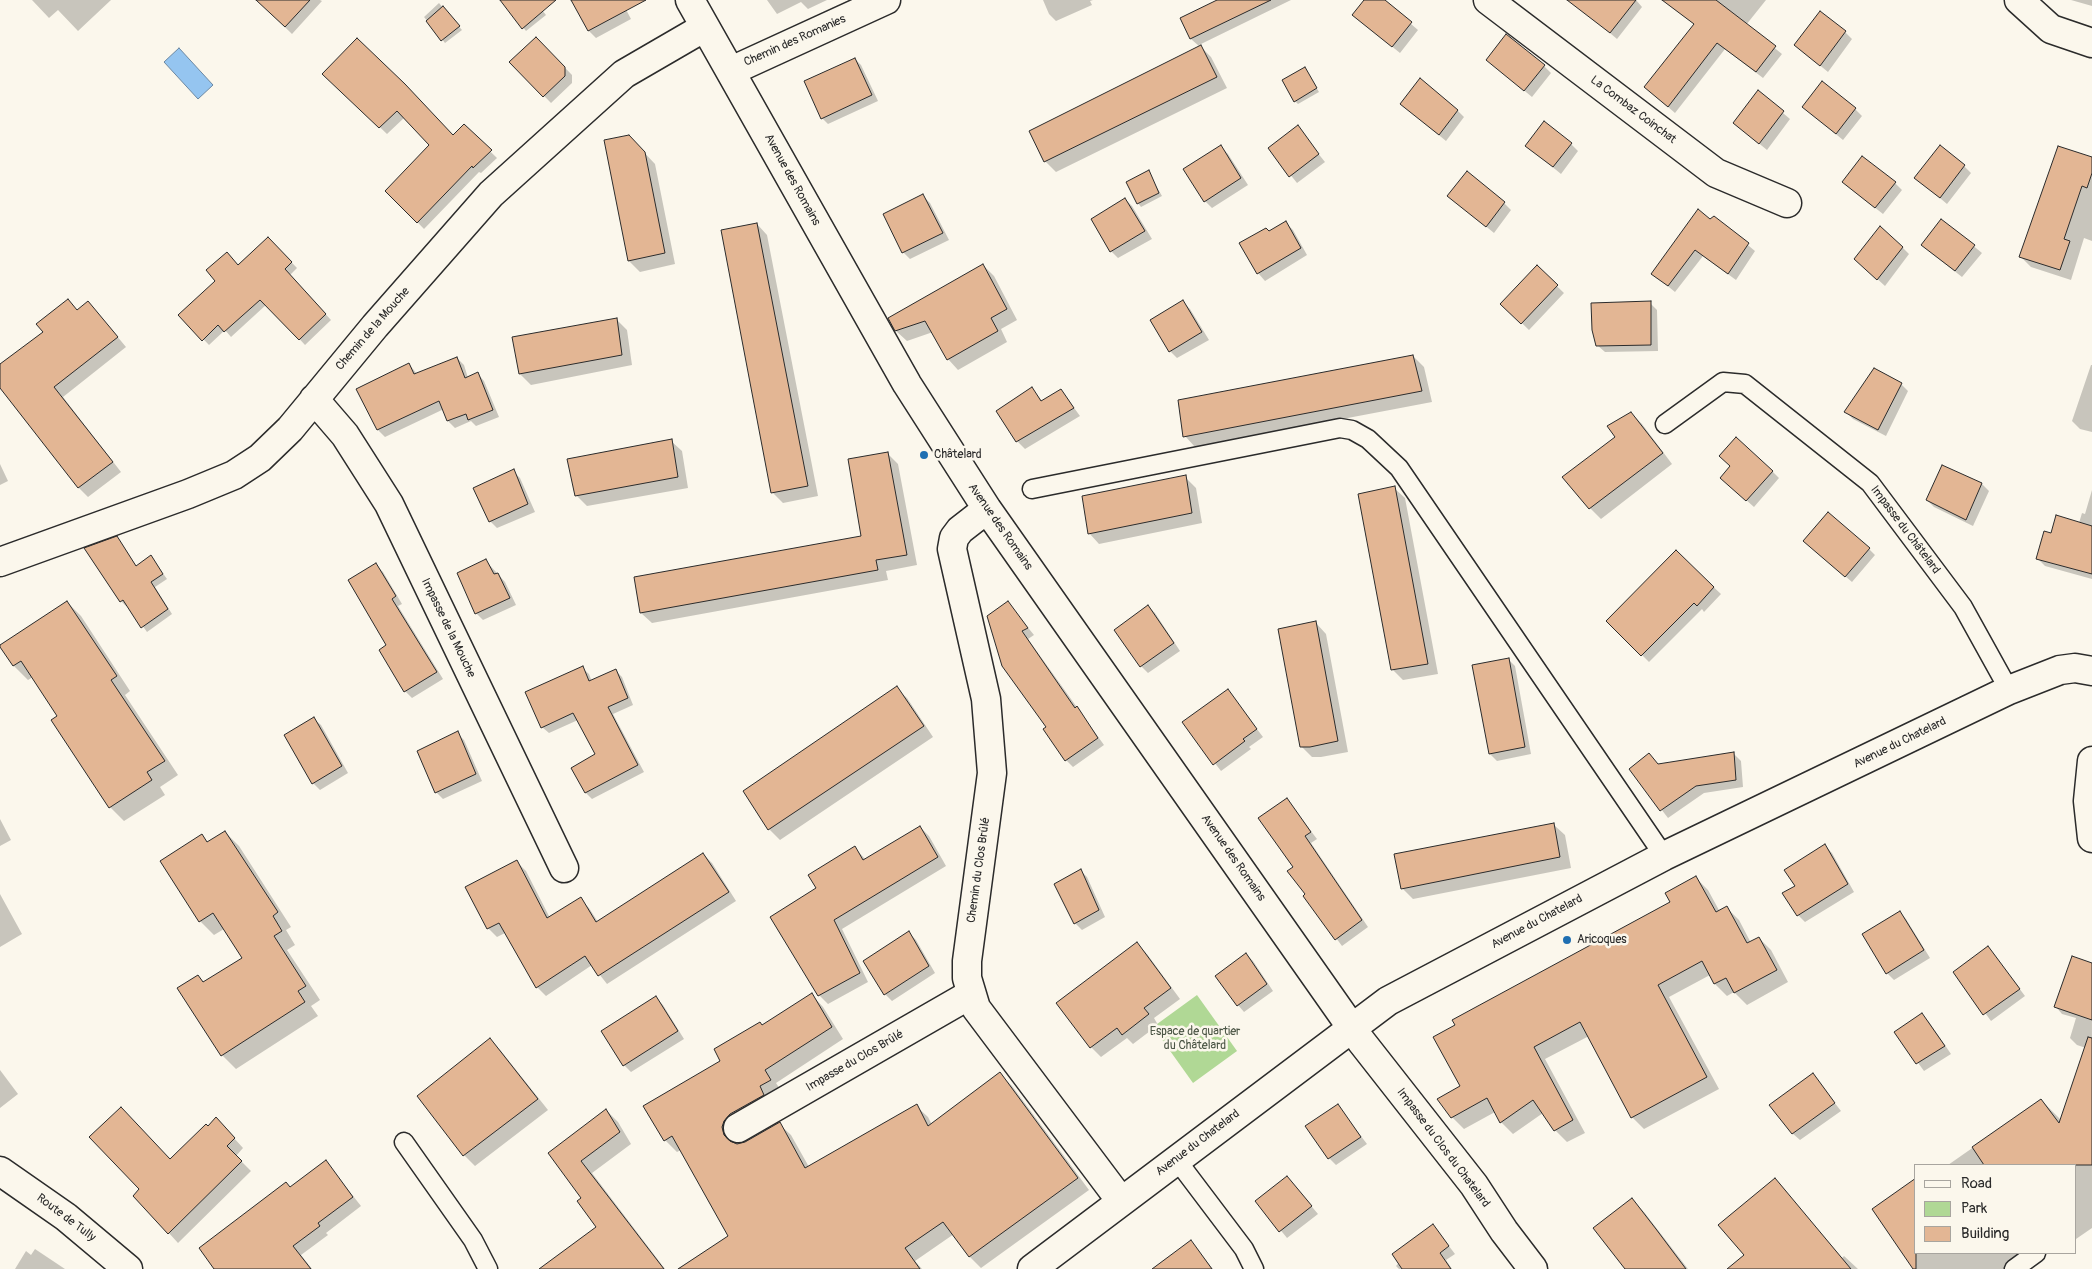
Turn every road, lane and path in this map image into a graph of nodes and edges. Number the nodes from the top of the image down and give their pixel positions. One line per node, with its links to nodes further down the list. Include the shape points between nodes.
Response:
1 (690, 0): 5 (street, Avenue des Romains)
2 (886, 0): 7 (street, Chemin des Romanies)
3 (1488, 0): 8 (street, La Combaz Coinchat, via 1716,173)
4 (2020, 0): 6 (street, via 2051,30)
5 (705, 27): 7 (street, Avenue des Romains); 9 (street, Chemin de la Mouche, via 624,74 491,194)
6 (2092, 43)
7 (731, 71): 12 (street, Avenue des Romains, via 907,384)
8 (1787, 202)
9 (314, 398): 13 (street, Chemin de la Mouche, via 290,429 260,458 234,475); 19 (street, Impasse de la Mouche, via 345,435 388,504)
10 (1665, 424): 15 (lane, Impasse du Châtelard, via 1723,382 1745,384 1870,483 1963,607)
11 (1032, 489): 18 (lane, via 1340,428 1352,430 1368,439 1399,468)
12 (987, 509): 20 (street, Chemin du Clos Brûlé, via 960,530 952,549 986,699 992,772 967,961); 21 (street, Avenue des Romains)
13 (0, 562)
14 (2092, 671): 15 (street, Avenue du Chatelard, via 2060,670)
15 (2009, 690): 18 (street, Avenue du Chatelard)
16 (2092, 761): 17 (street, via 2088,801)
17 (2092, 838)
18 (1664, 856): 21 (street, Avenue du Chatelard, via 1388,1001)
19 (564, 868)
20 (971, 994): 22 (street, Impasse du Clos Brûlé); 26 (street, Chemin du Clos Brûlé, via 976,1008)
21 (1352, 1027): 24 (street, Avenue du Chatelard); 32 (street, Impasse du Clos du Chatelard, via 1474,1185)
22 (738, 1128)
23 (404, 1142): 29 (lane, via 473,1240)
24 (1176, 1159): 26 (street, Avenue du Chatelard); 31 (lane, via 1244,1248)
25 (0, 1171): 28 (street, Route de Tully, via 66,1217)
26 (1120, 1201): 30 (street, Avenue du Chatelard)
27 (2035, 1254): 33 (lane)
28 (128, 1269)
29 (488, 1269)
30 (1032, 1269)
31 (1254, 1269)
32 (1533, 1269)
33 (2014, 1269)

